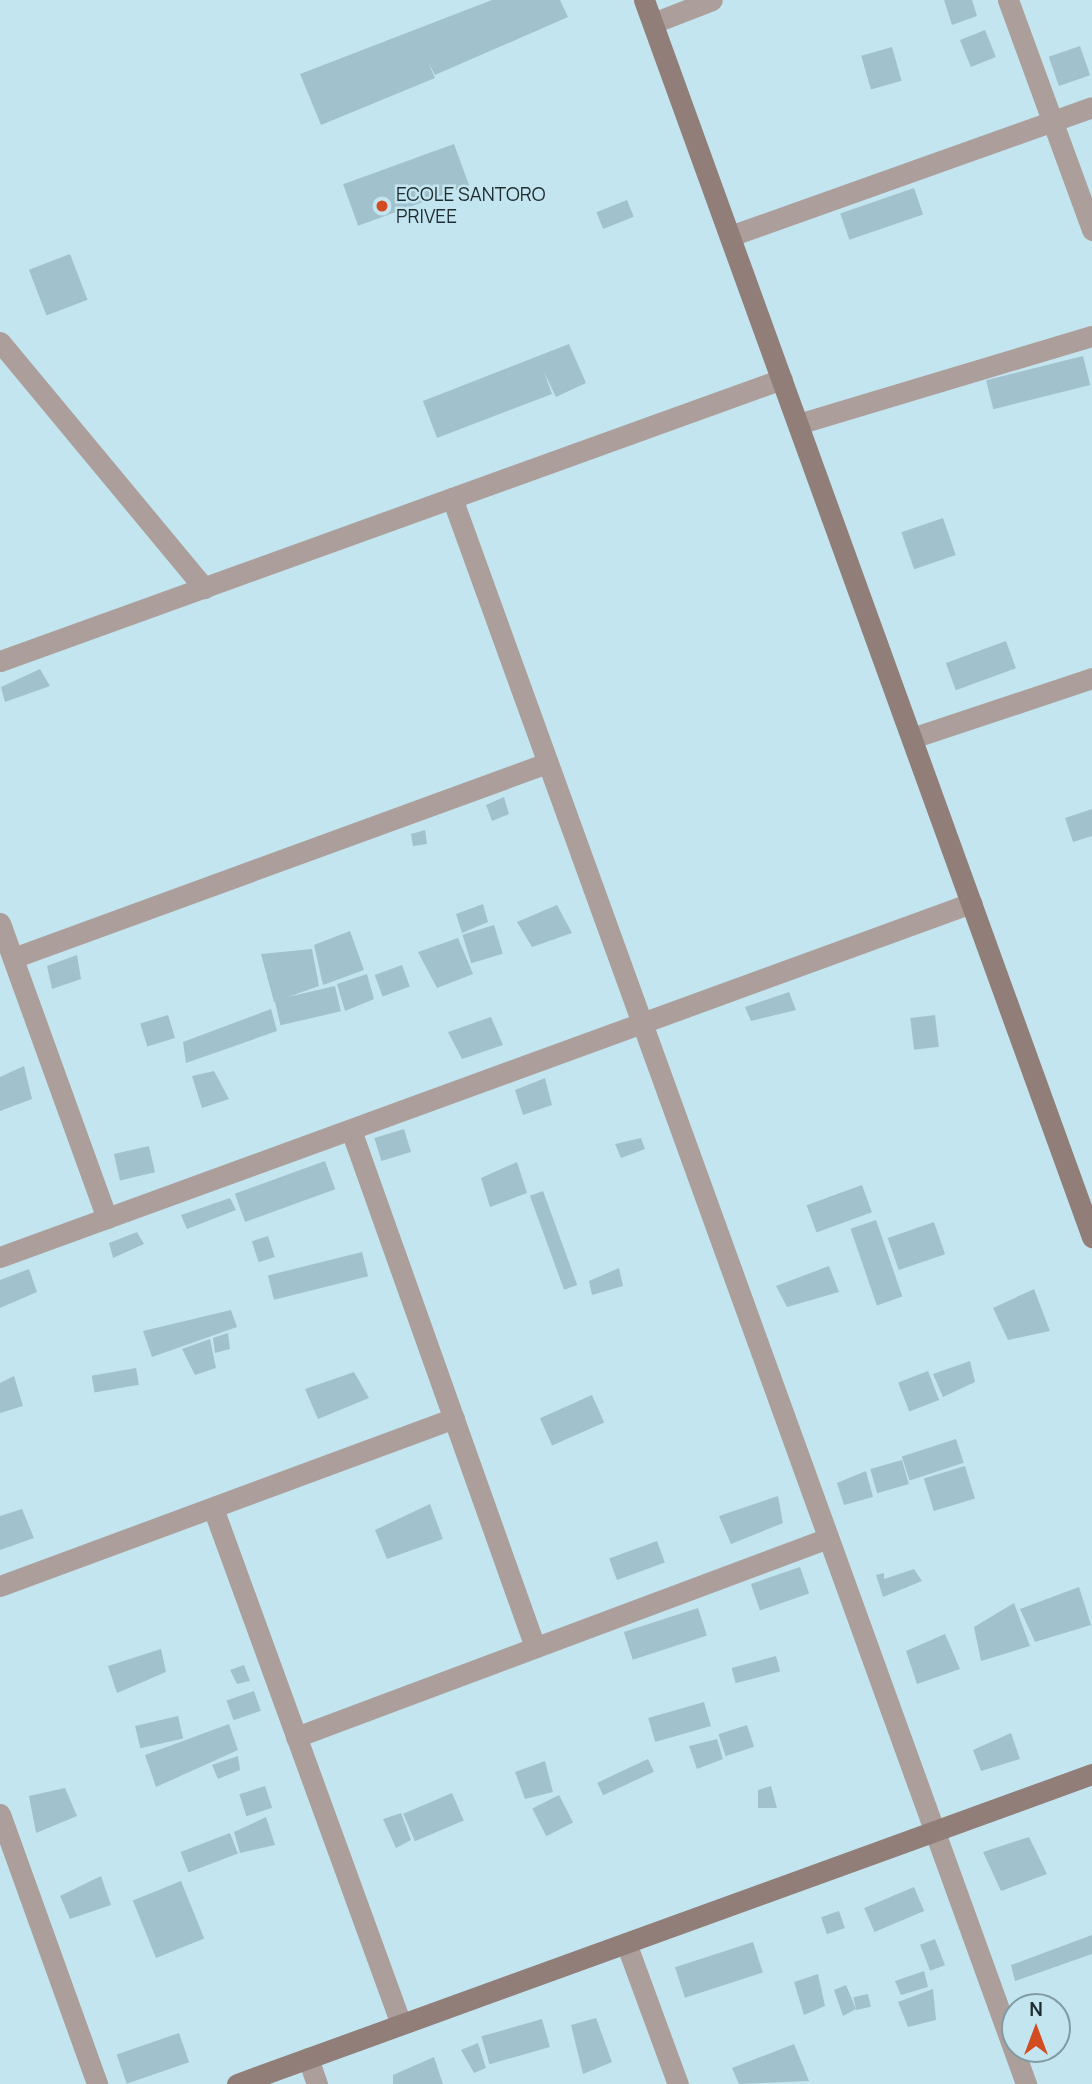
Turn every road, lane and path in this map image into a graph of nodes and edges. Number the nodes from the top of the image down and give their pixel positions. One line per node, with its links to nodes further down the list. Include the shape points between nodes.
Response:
1 (644, 0): 4 (street)
2 (712, 0): 4 (street)
3 (1008, 0): 6 (street)
4 (653, 23): 8 (street)
5 (1092, 107): 6 (street)
6 (1052, 121): 7 (street); 8 (street)
7 (1092, 230)
8 (730, 236): 11 (street)
9 (2, 335): 14 (street)
10 (1092, 336): 12 (street)
11 (782, 379): 12 (street); 13 (street)
12 (798, 424): 17 (street)
13 (452, 498): 14 (street); 18 (street)
14 (204, 588): 15 (street)
15 (0, 661)
16 (1092, 678): 17 (street)
17 (912, 738): 19 (street)
18 (547, 763): 21 (street); 22 (street)
19 (971, 904): 22 (street); 25 (street)
20 (0, 923): 21 (street)
21 (13, 958): 24 (street)
22 (642, 1024): 23 (street); 29 (street)
23 (351, 1130): 24 (street); 27 (street)
24 (107, 1218): 26 (street)
25 (1092, 1237)
26 (0, 1257)
27 (454, 1418): 28 (street); 31 (street)
28 (213, 1508): 30 (street); 32 (street)
29 (828, 1538): 31 (street); 35 (street)
30 (0, 1586)
31 (536, 1647): 32 (street)
32 (296, 1737): 38 (street)
33 (1092, 1774): 35 (street)
34 (0, 1814): 36 (street)
35 (934, 1832): 37 (street); 44 (street)
36 (5, 1842): 40 (street)
37 (626, 1943): 38 (street); 43 (street)
38 (401, 2024): 39 (street)
39 (308, 2058): 41 (street); 42 (street)
40 (97, 2084)
41 (237, 2084)
42 (317, 2084)
43 (678, 2084)
44 (1026, 2084)

